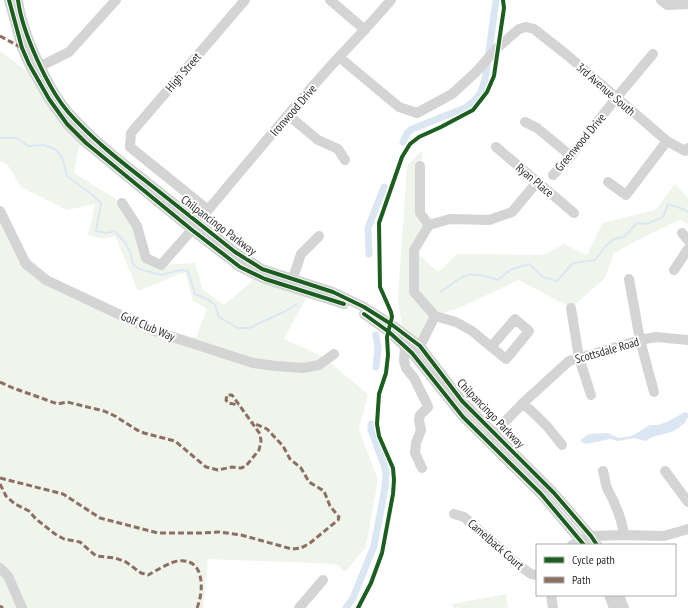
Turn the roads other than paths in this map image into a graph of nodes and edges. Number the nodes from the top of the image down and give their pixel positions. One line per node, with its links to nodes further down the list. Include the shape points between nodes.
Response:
1 (9, 0): 12 (street, Chilpancingo Parkway, via 22,48)
2 (18, 0): 12 (street, Chilpancingo Parkway)
3 (116, 0): 12 (street, via 69,52)
4 (245, 0): 26 (street, High Street, via 131,133 130,147)
5 (330, 0): 9 (street)
6 (391, 0): 9 (street, Ironwood Drive)
7 (662, 0): 8 (street, via 667,5)
8 (688, 4)
9 (365, 30): 11 (street, Ironwood Drive)
10 (653, 54): 13 (street, Greenwood Drive)
11 (339, 57): 13 (street, 3rd Avenue South, via 399,107 416,112 452,94 492,53 519,29 526,27 534,29 567,55); 14 (street, Ironwood Drive)
12 (37, 69): 30 (street, Chilpancingo Parkway, via 49,82 69,113)
13 (616, 98): 16 (street, 3rd Avenue South); 19 (street, Greenwood Drive)
14 (288, 115): 20 (street, via 318,140 338,149); 26 (street, Ironwood Drive)
15 (525, 122): 19 (street, via 537,128)
16 (667, 141): 18 (street, 3rd Avenue South); 24 (street, via 626,195)
17 (496, 146): 23 (street, Ryan Place)
18 (686, 150)
19 (571, 156): 22 (street, Greenwood Drive)
20 (344, 160)
21 (420, 166): 29 (street, via 420,213)
22 (553, 175)
23 (537, 182): 28 (street, Ryan Place); 29 (street, via 512,212 489,220 450,219)
24 (608, 182)
25 (122, 203): 30 (street, Ironwood Drive, via 137,226 146,258 161,265)
26 (208, 210): 30 (street, Ironwood Drive)
27 (0, 211): 42 (street, Golf Club Way, via 26,264 46,280 154,331 253,363 268,365 303,368 319,365)
28 (574, 213)
29 (429, 225): 37 (street, via 414,250 414,292)
30 (195, 226): 35 (street, Chilpancingo Parkway, via 262,269)
31 (319, 236): 35 (street, via 301,254)
32 (688, 249): 33 (street)
33 (674, 270)
34 (629, 279): 38 (street)
35 (291, 284): 41 (street, Chilpancingo Parkway, via 342,303 366,316); 41 (street, Chilpancingo Parkway, via 333,292 364,307 391,324)
36 (571, 308): 43 (street)
37 (435, 316): 40 (street, via 456,322); 41 (street)
38 (640, 340): 39 (street, Scottsdale Road, via 656,337); 43 (street, Scottsdale Road); 44 (street)
39 (688, 340)
40 (491, 347)
41 (412, 349): 47 (street, Chilpancingo Parkway); 48 (street, Chilpancingo Parkway, via 463,417); 50 (street, via 404,361 406,368 428,404 420,415 421,430 415,453)
42 (334, 354)
43 (579, 358): 45 (street); 46 (street, Scottsdale Road, via 569,361)
44 (654, 392)
45 (591, 395)
46 (523, 403): 47 (street, Scottsdale Road); 49 (street)
47 (494, 432): 48 (street, Scottsdale Road); 57 (street, Chilpancingo Parkway, via 554,493)
48 (486, 440): 58 (street, Chilpancingo Parkway, via 541,494)
49 (562, 445)
50 (422, 468)
51 (603, 471): 56 (street)
52 (665, 471): 53 (street)
53 (688, 502)
54 (454, 514): 61 (street, Camelback Court, via 464,517 521,567 531,574)
55 (688, 529): 56 (street, via 664,536)
56 (624, 535): 57 (street)
57 (591, 536): 58 (street); 59 (street, Chilpancingo Parkway)
58 (579, 544)
59 (596, 544)
60 (0, 568): 66 (street, via 8,576)
61 (536, 574)
62 (323, 580): 67 (street)
63 (551, 596): 68 (street)
64 (609, 596): 69 (street)
65 (619, 596): 70 (street)
66 (22, 608)
67 (299, 608)
68 (553, 608)
69 (614, 608)
70 (624, 608)

